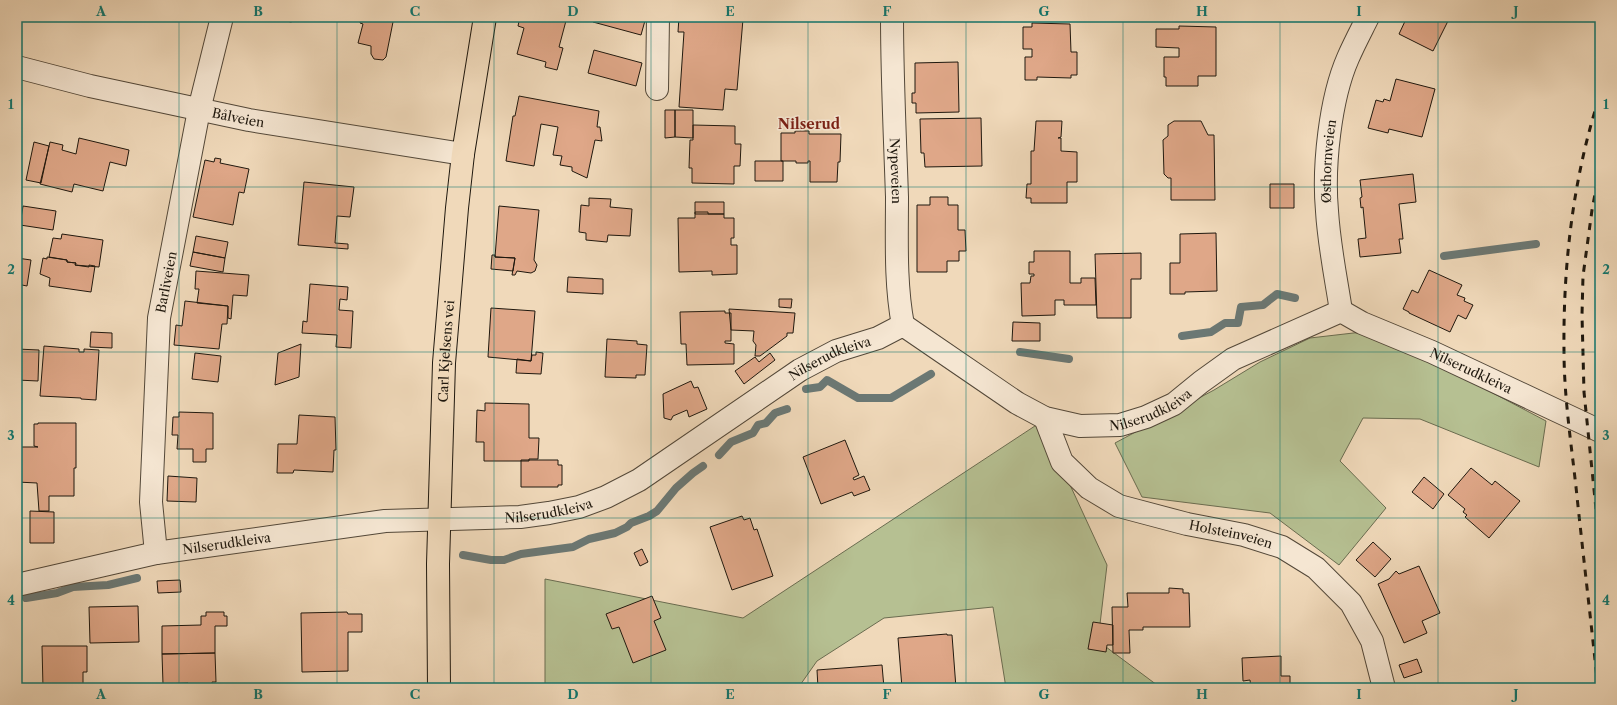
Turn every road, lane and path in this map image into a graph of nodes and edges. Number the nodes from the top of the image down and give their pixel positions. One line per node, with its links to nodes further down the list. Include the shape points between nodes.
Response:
1 (222, 17): 8 (street, Barliveien)
2 (485, 17): 9 (main road, Carl Kjelsens vei)
3 (658, 17): 7 (street)
4 (892, 17): 11 (street, Nypeveien, via 898,302)
5 (1368, 17): 10 (street, Østhornveien, via 1347,59 1332,121 1327,166 1326,210)
6 (17, 67): 8 (street, Bålveien)
7 (657, 89)
8 (199, 110): 9 (street, Bålveien); 15 (street, Barliveien, via 159,318 151,502)
9 (463, 154): 14 (main road, Carl Kjelsens vei, via 444,363)
10 (1341, 311): 12 (street, Nilserudkleiva, via 1233,359 1174,404 1146,417 1120,425 1080,426); 13 (street, Nilserudkleiva, via 1362,323 1432,352)
11 (903, 325): 12 (street, Nilserudkleiva, via 1017,403); 14 (street, Nilserudkleiva, via 878,338 836,351 800,370 639,480 606,497 549,513)
12 (1045, 418): 18 (street, Holsteinveien, via 1062,462 1089,488 1119,506 1187,524 1244,534 1282,547 1316,568 1351,603 1372,641)
13 (1600, 431)
14 (439, 519): 15 (street, Nilserudkleiva, via 385,521); 17 (main road, Carl Kjelsens vei)
15 (156, 553): 16 (street, Nilserudkleiva)
16 (17, 585)
17 (439, 688)
18 (1384, 688)

